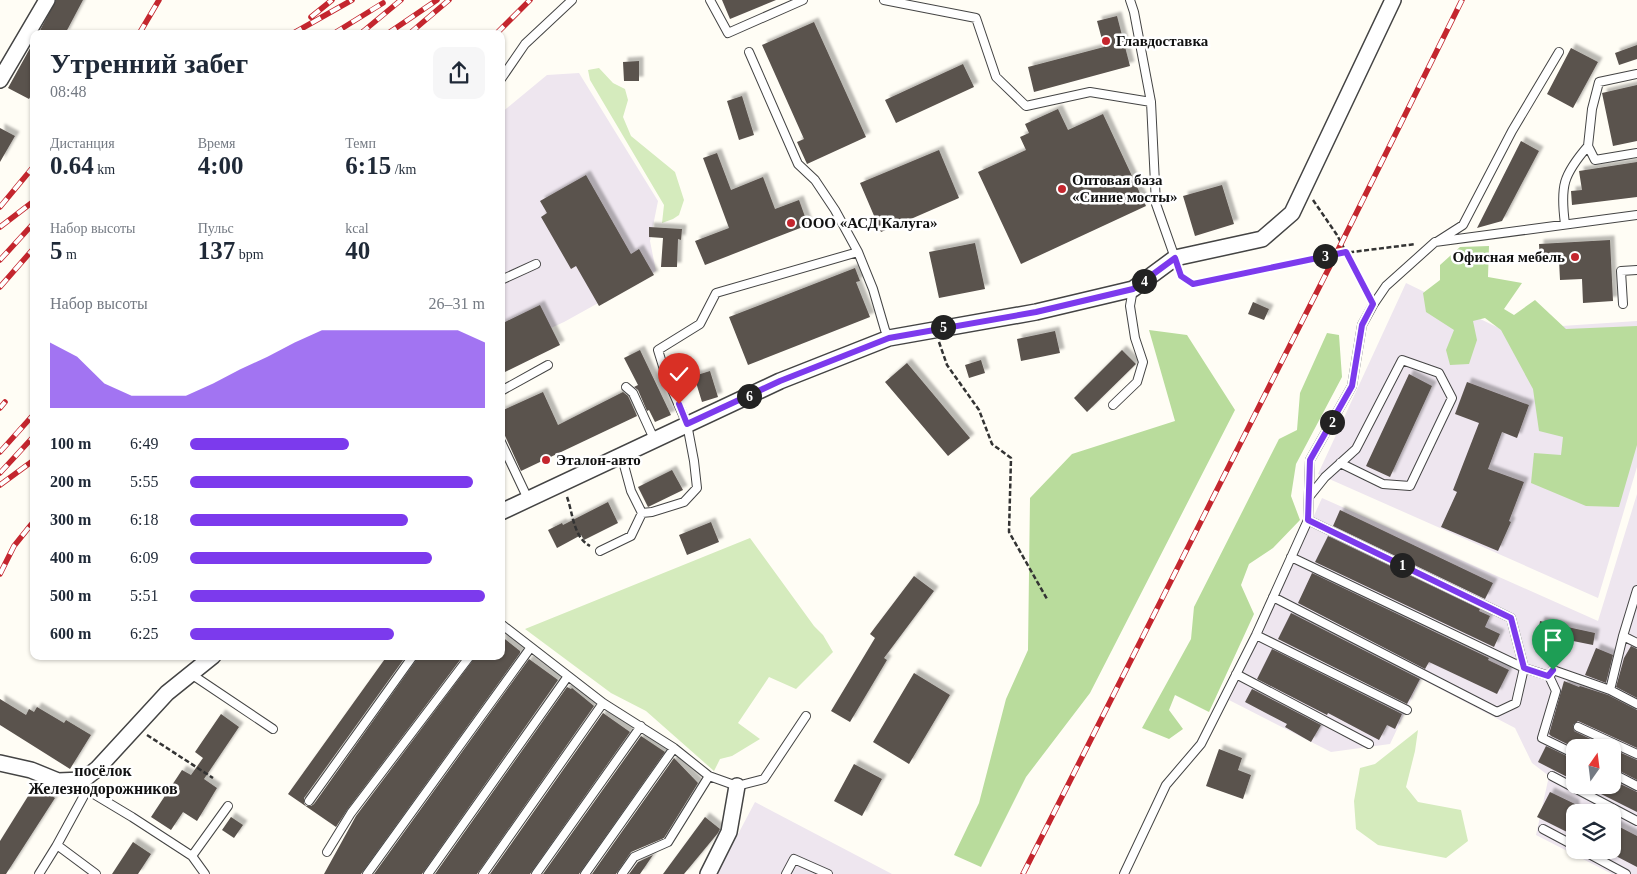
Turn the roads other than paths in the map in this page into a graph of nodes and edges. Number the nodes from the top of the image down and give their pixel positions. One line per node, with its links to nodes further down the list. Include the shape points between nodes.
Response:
1 (46, 0): 12 (street)
2 (572, 0): 10 (lane, via 525,44)
3 (710, 0): 4 (lane, via 728,32)
4 (803, 0)
5 (884, 0): 13 (lane, via 976,18 996,77 1026,106 1090,92)
6 (1130, 0): 13 (lane)
7 (1393, 0): 20 (street, via 1292,214 1262,240)
8 (749, 52): 19 (lane, via 798,164 815,180)
9 (1559, 52): 18 (lane, via 1512,131 1463,225)
10 (505, 73)
11 (1637, 74): 14 (lane, via 1599,82)
12 (0, 80)
13 (1151, 102): 20 (lane, via 1156,204)
14 (1588, 146): 15 (lane, via 1595,160); 17 (lane, via 1565,180)
15 (1637, 153)
16 (1637, 215): 17 (lane)
17 (1565, 224): 18 (lane)
18 (1435, 242): 36 (lane, via 1386,286 1362,325 1352,386 1310,460)
19 (858, 252): 26 (lane); 31 (lane, via 716,293 700,324 658,350)
20 (1175, 258): 24 (street)
21 (536, 264): 23 (lane)
22 (1637, 270): 25 (lane, via 1621,271)
23 (505, 278)
24 (1133, 289): 26 (street, via 1036,312); 30 (lane, via 1130,306 1143,362 1137,382)
25 (1623, 304)
26 (889, 338): 31 (street, via 780,381)
27 (548, 365): 29 (lane)
28 (626, 387): 32 (lane, via 633,393)
29 (505, 389)
30 (1113, 405)
31 (687, 424): 32 (street); 39 (lane, via 696,488 684,502)
32 (654, 440): 34 (street)
33 (505, 450): 37 (lane)
34 (621, 454): 37 (street); 39 (lane, via 631,491)
35 (1340, 463): 35 (lane, via 1356,449 1402,360 1439,373 1452,398 1410,486 1384,484); 36 (lane)
36 (1309, 497): 40 (lane)
37 (528, 499): 38 (street)
38 (505, 510)
39 (642, 513): 41 (lane, via 631,536)
40 (1308, 520): 42 (lane); 53 (lane, via 1511,618)
41 (600, 551)
42 (1291, 557): 44 (lane); 53 (lane)
43 (1637, 590): 47 (lane)
44 (1273, 597): 46 (lane); 53 (lane, via 1497,712 1516,703)
45 (505, 627): 49 (lane)
46 (1256, 635): 55 (lane); 61 (lane)
47 (1623, 636): 48 (lane); 58 (lane)
48 (1637, 644)
49 (531, 648): 56 (lane); 89 (lane)
50 (208, 660): 54 (street)
51 (410, 660): 77 (lane)
52 (467, 660): 83 (lane, via 351,813)
53 (1524, 668): 57 (lane)
54 (191, 674): 65 (lane); 74 (street, via 167,693)
55 (1236, 674): 66 (lane); 98 (lane, via 1201,744 1166,785)
56 (568, 676): 59 (lane); 90 (lane)
57 (1548, 676): 58 (lane, via 1553,670); 68 (lane, via 1556,691 1542,738)
58 (1610, 690): 60 (lane)
59 (603, 703): 63 (lane); 91 (lane)
60 (1637, 704)
61 (1406, 710)
62 (806, 716): 75 (lane, via 764,779)
63 (641, 726): 67 (lane); 92 (lane)
64 (1578, 727): 69 (lane)
65 (273, 729)
66 (1369, 744)
67 (674, 748): 71 (lane); 93 (lane)
68 (1566, 750)
69 (1637, 754)
70 (0, 763): 74 (street, via 31,770 58,781)
71 (709, 776): 75 (lane); 94 (lane, via 668,842 634,857)
72 (1552, 776): 79 (lane)
73 (1621, 778): 76 (lane)
74 (85, 785): 82 (lane); 84 (lane)
75 (737, 786): 95 (street, via 729,832)
76 (1637, 786)
77 (309, 801)
78 (228, 806): 84 (lane)
79 (1637, 821)
80 (1542, 829): 81 (lane)
81 (1566, 841)
82 (57, 845): 86 (lane); 87 (lane)
83 (327, 852)
84 (192, 856): 88 (lane)
85 (1598, 859): 99 (lane)
86 (39, 874)
87 (96, 874)
88 (204, 874)
89 (368, 874)
90 (428, 874)
91 (483, 874)
92 (536, 874)
93 (586, 874)
94 (622, 874)
95 (708, 874)
96 (786, 874): 97 (lane, via 794,859)
97 (828, 874)
98 (1124, 874)
99 (1626, 874)

